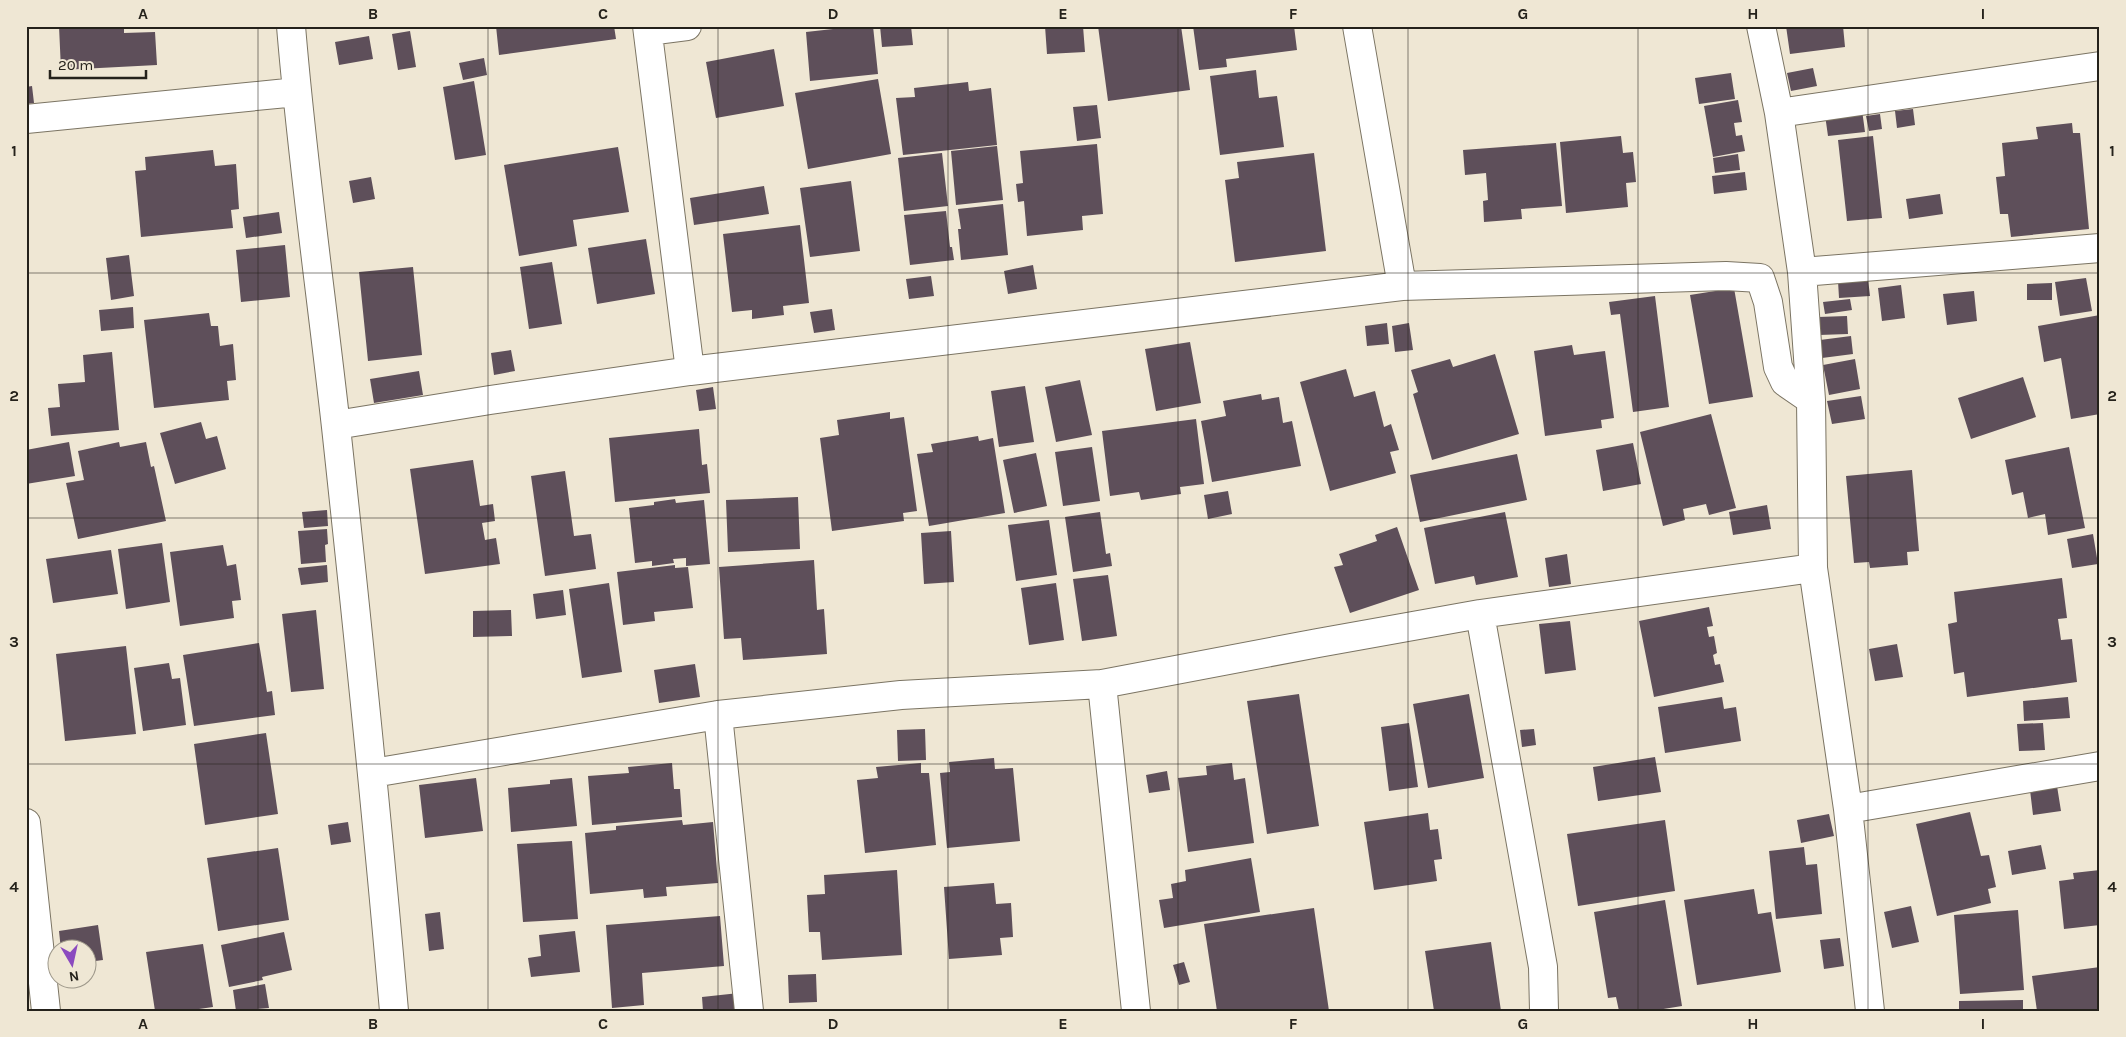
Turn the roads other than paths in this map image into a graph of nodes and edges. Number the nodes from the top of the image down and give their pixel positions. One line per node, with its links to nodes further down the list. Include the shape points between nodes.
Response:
1 (291, 26): 7 (street)
2 (687, 26): 5 (street)
3 (1357, 26): 12 (street)
4 (1761, 26): 8 (street)
5 (647, 29): 13 (street)
6 (2100, 66): 8 (street)
7 (297, 92): 9 (street); 15 (street)
8 (1779, 113): 11 (street)
9 (26, 119)
10 (2100, 248): 11 (street)
11 (1802, 272): 14 (street)
12 (1402, 286): 13 (street); 14 (street, via 1726,276 1760,278 1768,302 1778,368 1785,382)
13 (690, 371): 15 (street)
14 (1811, 400): 16 (street)
15 (336, 425): 21 (street)
16 (1813, 568): 17 (street); 22 (street)
17 (1480, 614): 18 (street); 28 (street, via 1543,967)
18 (1102, 684): 19 (street, via 901,695); 27 (street)
19 (718, 715): 21 (street); 26 (street)
20 (2100, 766): 22 (street)
21 (373, 773): 25 (street)
22 (1848, 809): 29 (street)
23 (26, 823): 24 (street)
24 (46, 1011)
25 (394, 1011)
26 (749, 1011)
27 (1136, 1011)
28 (1544, 1011)
29 (1870, 1011)

